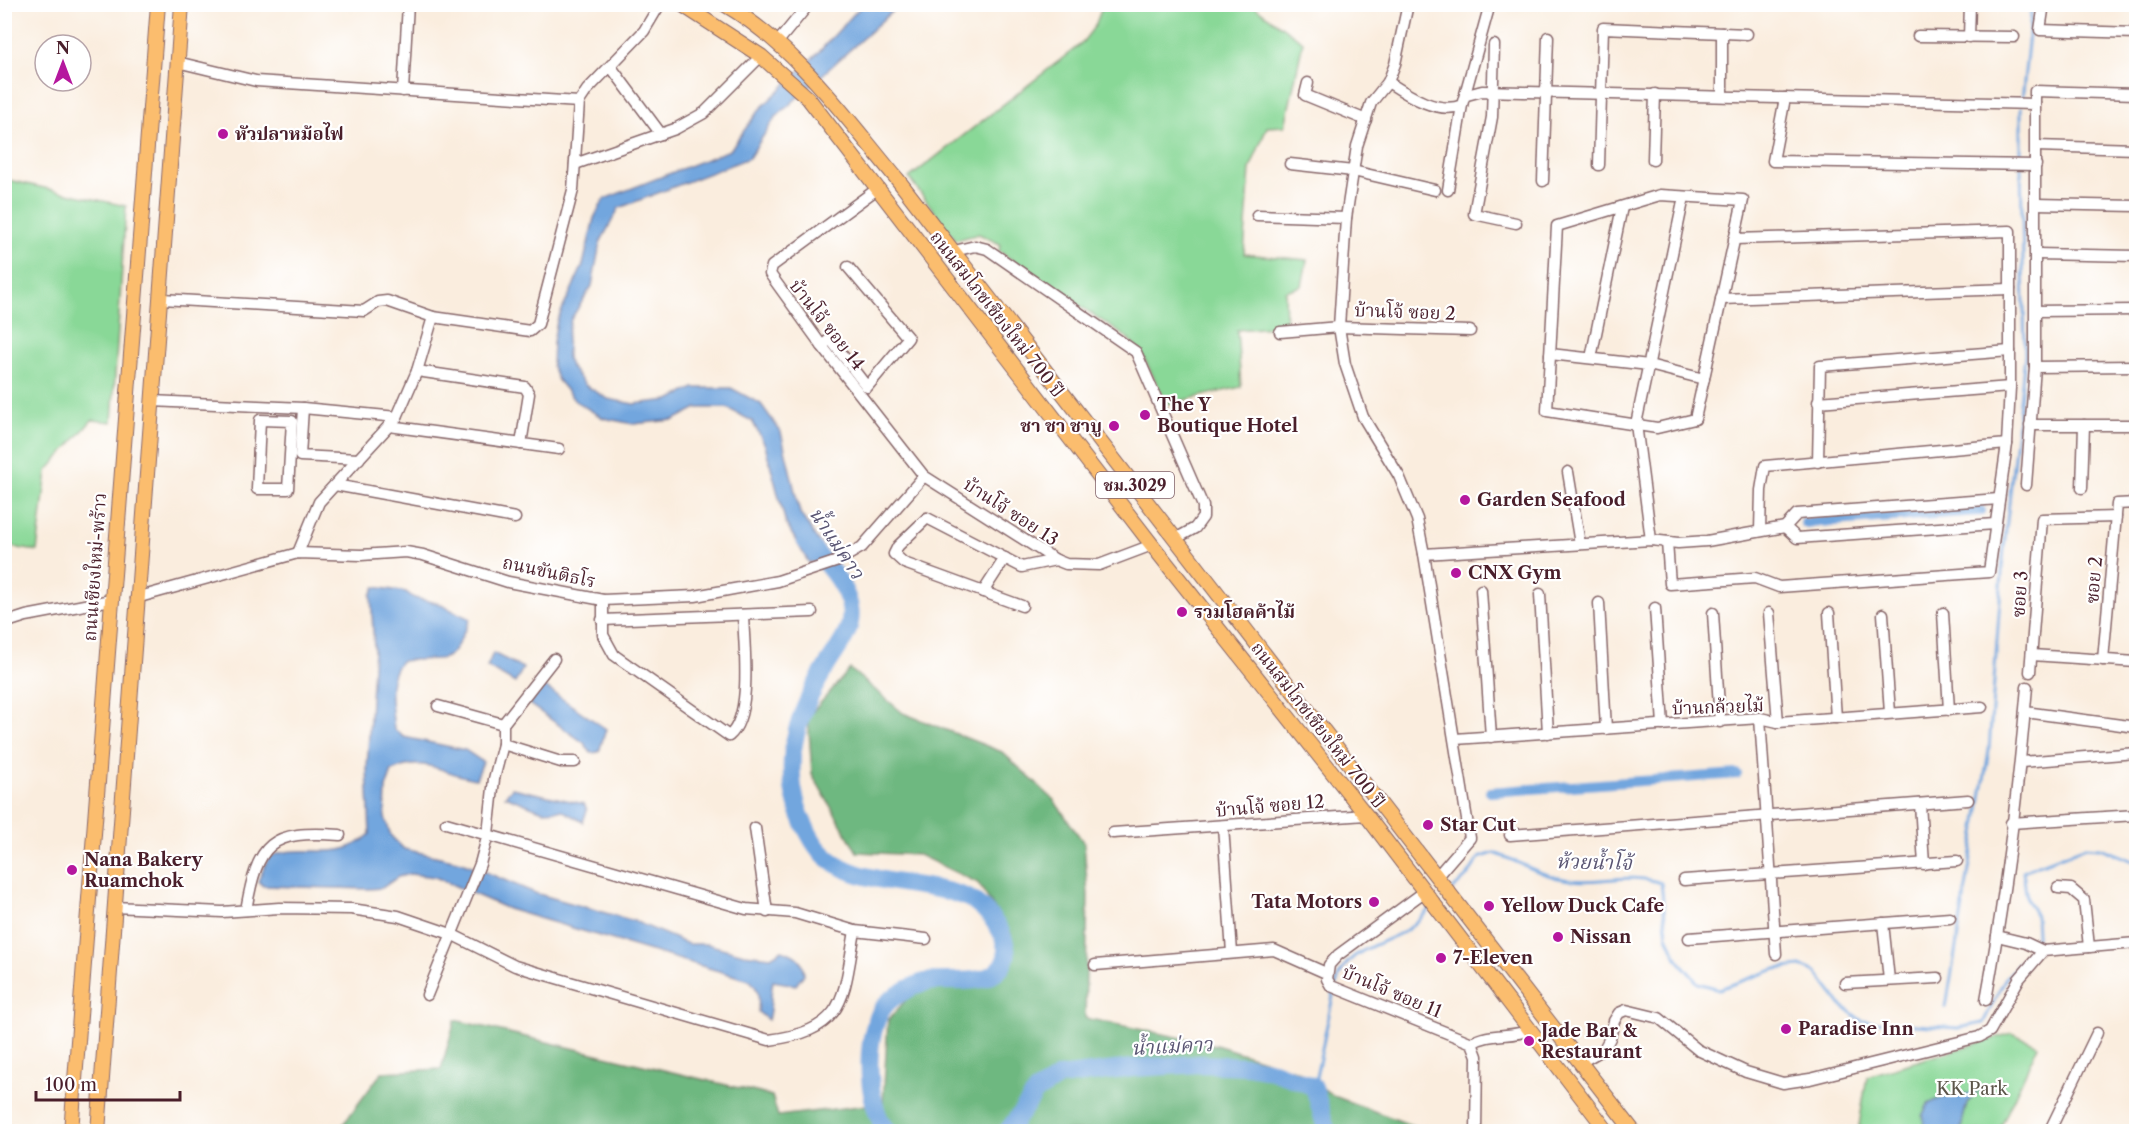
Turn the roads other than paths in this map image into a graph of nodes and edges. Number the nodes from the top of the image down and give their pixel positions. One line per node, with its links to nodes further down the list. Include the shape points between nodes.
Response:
1 (158, 4): 123 (main road, ถนนเชียงใหม่-พร้าว)
2 (182, 4): 22 (main road)
3 (408, 4): 26 (street)
4 (660, 4): 23 (street, via 644,31)
5 (681, 4): 21 (main road, ถนนสมโภชเชียงใหม่ 700 ปี / ชม.3029)
6 (724, 4): 19 (main road, ถนนสมโภชเชียงใหม่ 700 ปี / ชม.3029)
7 (809, 4): 19 (street)
8 (1408, 4): 25 (street)
9 (1490, 4): 34 (street)
10 (1970, 4): 17 (street)
11 (2044, 4): 13 (street, via 2040,30)
12 (1722, 33): 14 (street); 29 (street, via 1603,28); 32 (street)
13 (2136, 33)
14 (1747, 34)
15 (1918, 36): 17 (street)
16 (1548, 37): 28 (street)
17 (1969, 37): 18 (street)
18 (2014, 38)
19 (777, 43): 59 (main road, ถนนสมโภชเชียงใหม่ 700 ปี / ชม.3029, via 821,87)
20 (1494, 45): 27 (street)
21 (761, 56): 38 (street, via 704,113); 48 (main road, ถนนสมโภชเชียงใหม่ 700 ปี / ชม.3029, via 808,98)
22 (177, 62): 26 (street, via 256,81); 64 (main road)
23 (611, 67): 35 (street); 38 (street)
24 (1308, 82): 37 (street, via 1305,95)
25 (1388, 82): 34 (street, via 1428,104 1452,110); 37 (street, via 1371,103)
26 (404, 90): 35 (street)
27 (1492, 91): 28 (street); 34 (street, via 1482,91); 57 (street, via 1492,117 1474,214)
28 (1546, 92): 29 (street); 47 (street)
29 (1601, 93): 30 (street); 44 (street)
30 (1655, 94): 32 (street); 41 (street)
31 (2136, 94): 36 (street, via 2035,91)
32 (1722, 96): 33 (street)
33 (1785, 98): 36 (street); 45 (street, via 1773,161)
34 (1464, 100): 50 (street)
35 (579, 102): 42 (street)
36 (2031, 104): 39 (street)
37 (1366, 120): 46 (street)
38 (661, 134): 42 (street)
39 (2036, 146): 40 (street); 45 (street)
40 (2136, 149)
41 (1653, 160)
42 (575, 164): 68 (street, via 570,206 538,324 530,331)
43 (1290, 164): 46 (street)
44 (1599, 165)
45 (2032, 165): 52 (street)
46 (1353, 171): 49 (street); 56 (street)
47 (1543, 181)
48 (877, 189): 72 (street, บ้านโจ้ ซอย 14, via 772,266 770,274 776,286); 114 (main road, ถนนสมโภชเชียงใหม่ 700 ปี / ชม.3029)
49 (1435, 190)
50 (1448, 190)
51 (1684, 197): 54 (street, via 1660,195); 58 (street, via 1743,200); 76 (street)
52 (2036, 204): 53 (street); 60 (street)
53 (2136, 206)
54 (1622, 207): 74 (street, via 1557,226); 75 (street)
55 (1257, 215): 56 (street)
56 (1346, 218): 69 (street)
57 (1516, 223)
58 (1734, 239): 63 (street, via 2010,231); 65 (street)
59 (954, 251): 110 (main road, ถนนสมโภชเชียงใหม่ 700 ปี / ชม.3029); 110 (street, via 975,246 987,249 1136,352 1203,506 1199,523)
60 (2036, 254): 61 (street); 67 (street)
61 (2136, 256)
62 (848, 267): 72 (street, via 908,338 867,387 830,339)
63 (2010, 290): 65 (street); 73 (street)
64 (162, 299): 68 (street, via 364,311 387,301); 82 (main road)
65 (1721, 299): 80 (street)
66 (2136, 310): 67 (street)
67 (2036, 311): 78 (street)
68 (433, 317): 79 (street)
69 (1339, 327): 70 (street, บ้านโจ้ ซอย 2); 71 (street, บ้านโจ้ ซอย 2); 116 (street, via 1345,364 1363,417 1399,476 1417,519)
70 (1470, 331)
71 (1280, 332)
72 (822, 346): 99 (street, บ้านโจ้ ซอย 14)
73 (2010, 351): 81 (street); 83 (street, via 1820,366)
74 (1550, 354): 75 (street); 88 (street, via 1547,411)
75 (1592, 358): 76 (street)
76 (1649, 365): 80 (street); 88 (street)
77 (2136, 366): 78 (street)
78 (2035, 367): 89 (street)
79 (417, 371): 86 (street); 93 (street, via 525,387 529,394)
80 (1704, 379): 88 (street, via 1695,419 1657,428)
81 (2010, 387): 83 (street); 94 (street)
82 (152, 401): 84 (street); 122 (main road)
83 (1818, 402): 97 (street)
84 (260, 406): 85 (street); 87 (street)
85 (303, 408): 86 (street); 96 (street, via 300,456)
86 (397, 417): 92 (street)
87 (260, 420): 87 (street, via 292,421 288,489 257,489)
88 (1636, 424): 111 (street)
89 (2030, 425): 90 (street); 101 (street)
90 (2084, 425): 91 (street); 102 (street)
91 (2136, 425)
92 (389, 426): 93 (street); 96 (street)
93 (521, 444): 95 (street)
94 (2007, 444): 97 (street); 103 (street)
95 (558, 449)
96 (359, 459): 100 (street)
97 (1818, 462): 109 (street, via 1765,466)
98 (1568, 472): 113 (street)
99 (924, 476): 118 (street, บ้านโจ้ ซอย 13); 124 (street, ถนนขันติธโร, via 862,547 838,561 778,581 695,596)
100 (335, 485): 106 (street); 115 (street, via 313,513)
101 (2026, 485)
102 (2082, 488)
103 (1999, 499): 107 (street); 108 (street, via 1797,514)
104 (2136, 504): 105 (street, ซอย 2, via 2116,504)
105 (2116, 517): 137 (street, ซอย 3, via 2042,519); 139 (street, ซอย 2)
106 (515, 518)
107 (1995, 524): 108 (street, via 1797,538); 112 (street, via 1989,572 1779,587 1755,578 1670,584)
108 (1785, 527): 109 (street)
109 (1760, 531): 112 (street, via 1707,541)
110 (1177, 538): 180 (main road, ถนนสมโภชเชียงใหม่ 700 ปี / ชม.3029)
111 (1651, 540): 112 (street); 113 (street)
112 (1667, 542)
113 (1580, 544): 116 (street)
114 (1152, 545): 118 (street, บ้านโจ้ ซอย 13, via 1099,565); 167 (main road, ถนนสมโภชเชียงใหม่ 700 ปี / ชม.3029)
115 (298, 553): 122 (street, ถนนขันติธโร); 124 (street, ถนนขันติธโร, via 406,552 508,582)
116 (1424, 554): 158 (street)
117 (1005, 558): 118 (street, via 1022,567); 120 (street); 120 (street, via 927,518 894,554 904,563)
118 (1056, 560)
119 (1481, 590): 157 (street)
120 (983, 592): 126 (street)
121 (1540, 594): 156 (street)
122 (136, 598): 123 (main road); 183 (main road)
123 (111, 600): 136 (street); 210 (main road, ถนนเชียงใหม่-พร้าว)
124 (603, 600): 135 (street)
125 (1599, 603): 155 (street)
126 (1022, 606)
127 (1655, 608): 153 (street)
128 (812, 612): 134 (street)
129 (1713, 613): 150 (street)
130 (1769, 613): 151 (street)
131 (1829, 613): 149 (street)
132 (1883, 614): 147 (street)
133 (1943, 614): 145 (street)
134 (743, 615): 135 (street); 135 (street, via 744,696 737,729 729,736 614,656 603,635)
135 (602, 620)
136 (4, 623)
137 (2032, 655): 139 (street); 141 (street, ซอย 3)
138 (554, 658): 152 (street)
139 (2103, 660): 140 (street)
140 (2136, 662)
141 (2030, 672)
142 (2028, 687): 146 (street)
143 (438, 706): 152 (street)
144 (1982, 707): 145 (street, บ้านกล้วยไม้)
145 (1949, 710): 147 (street, บ้านกล้วยไม้)
146 (2025, 712): 154 (street); 162 (street)
147 (1890, 713): 149 (street, บ้านกล้วยไม้)
148 (1760, 718): 150 (street, บ้านกล้วยไม้); 151 (street, บ้านกล้วยไม้); 165 (street)
149 (1836, 718): 151 (street, บ้านกล้วยไม้)
150 (1720, 722): 153 (street, บ้านกล้วยไม้)
151 (1778, 722)
152 (503, 724): 159 (street)
153 (1663, 725): 155 (street, บ้านกล้วยไม้)
154 (2136, 727)
155 (1606, 729): 156 (street, บ้านกล้วยไม้)
156 (1548, 733): 157 (street, บ้านกล้วยไม้)
157 (1491, 736): 158 (street, บ้านกล้วยไม้)
158 (1455, 739): 180 (street, via 1470,838)
159 (503, 744): 161 (street, via 553,760); 173 (street, via 494,779)
160 (2136, 753): 162 (street)
161 (575, 762)
162 (2021, 762): 169 (street)
163 (1968, 800): 164 (street)
164 (1920, 804): 165 (street); 177 (street)
165 (1766, 814): 175 (street); 178 (street)
166 (2136, 814): 169 (street)
167 (1366, 815): 170 (street, บ้านโจ้ ซอย 12); 182 (main road, ถนนสมโภชเชียงใหม่ 700 ปี / ชม.3029)
168 (446, 823): 173 (street)
169 (2011, 823): 191 (street)
170 (1223, 826): 172 (street, บ้านโจ้ ซอย 12); 197 (street)
171 (755, 828): 185 (street)
172 (1113, 833)
173 (488, 834): 185 (street, via 607,871); 190 (street, via 468,897)
174 (340, 835): 184 (street, via 287,836 274,844 253,871)
175 (1510, 835)
176 (1957, 861): 177 (street)
177 (1924, 864): 178 (street)
178 (1770, 874): 179 (street); 189 (street)
179 (1684, 880)
180 (1442, 881): 209 (main road, ถนนสมโภชเชียงใหม่ 700 ปี / ชม.3029)
181 (2058, 888): 195 (street, via 2071,889 2084,900)
182 (1426, 895): 200 (street, บ้านโจ้ ซอย 11, via 1338,955); 206 (main road, ถนนสมโภชเชียงใหม่ 700 ปี / ชม.3029)
183 (114, 907): 184 (street); 211 (main road)
184 (246, 910): 190 (street, via 351,909 399,916)
185 (767, 912): 188 (street, via 795,913)
186 (1950, 918): 187 (street)
187 (1883, 923): 189 (street); 202 (street)
188 (855, 931): 190 (street, via 842,1002 834,1013 816,1028 793,1037 769,1040 515,966); 193 (street)
189 (1774, 931): 192 (street); 198 (street)
190 (451, 934): 204 (street)
191 (1997, 936): 196 (street, via 2026,942); 205 (street)
192 (1689, 938)
193 (927, 939)
194 (2136, 944): 195 (street)
195 (2089, 947): 196 (street)
196 (2040, 950): 209 (street, via 1990,1031 1810,1079 1784,1083 1746,1072 1698,1050 1659,1018 1626,1010 1614,1021 1604,1049)
197 (1232, 954): 199 (street); 200 (street, via 1274,950)
198 (1776, 954)
199 (1095, 965)
200 (1326, 973): 208 (street, บ้านโจ้ ซอย 11, via 1336,988)
201 (1938, 978): 202 (street)
202 (1889, 980): 203 (street)
203 (1845, 983)
204 (427, 995)
205 (1986, 1000)
206 (1530, 1030): 208 (street, via 1518,1035 1481,1037); 213 (main road, ถนนสมโภชเชียงใหม่ 700 ปี / ชม.3029)
207 (2097, 1033): 215 (street)
208 (1472, 1044): 212 (street, via 1477,1056)
209 (1581, 1062): 214 (main road, ถนนสมโภชเชียงใหม่ 700 ปี / ชม.3029)
210 (71, 1131)
211 (98, 1131)
212 (1476, 1131)
213 (1608, 1131)
214 (1634, 1131)
215 (2049, 1131)

